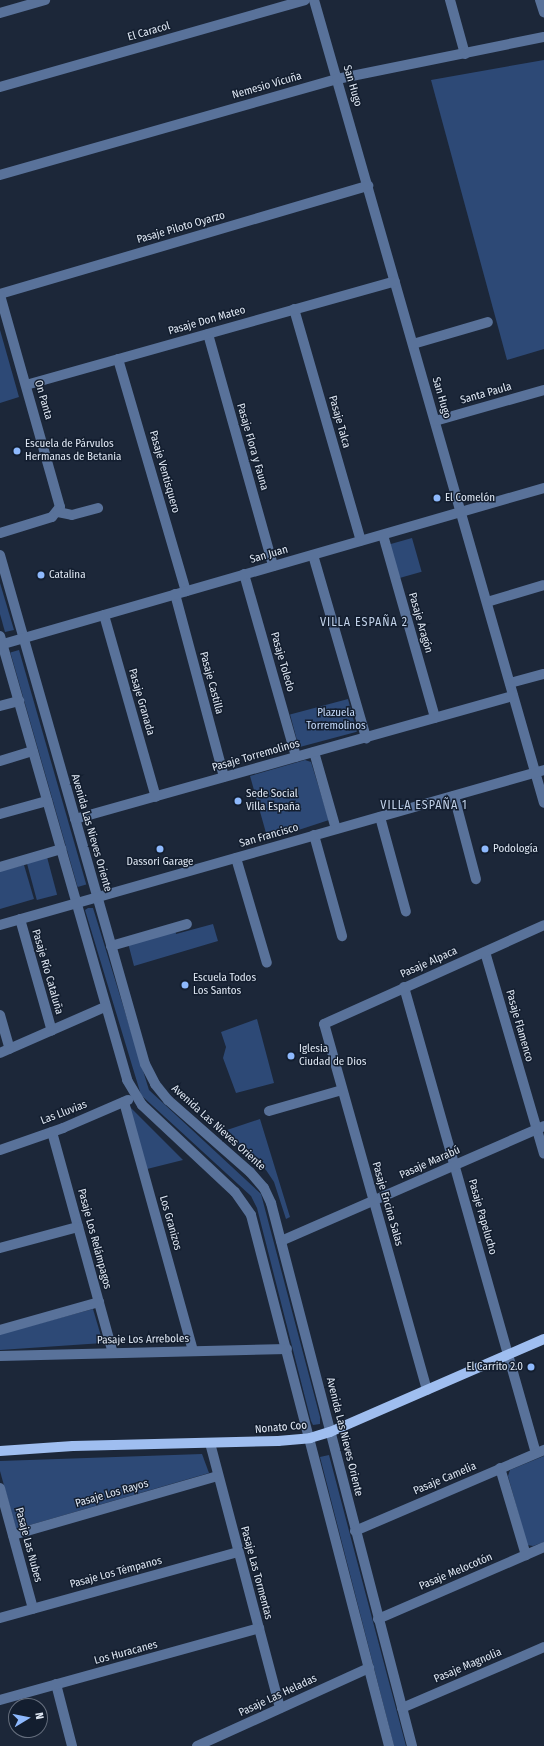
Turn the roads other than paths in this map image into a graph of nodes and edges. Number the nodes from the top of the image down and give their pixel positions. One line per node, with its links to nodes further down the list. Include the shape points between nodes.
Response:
1 (46, 0): 7 (street)
2 (305, 0): 11 (street, El Caracol)
3 (314, 0): 10 (street, San Hugo)
4 (450, 0): 9 (street)
5 (540, 0): 6 (street)
6 (544, 12)
7 (0, 13)
8 (544, 37): 9 (street, Nemesio Vicuña)
9 (465, 54): 10 (street, Nemesio Vicuña)
10 (337, 79): 12 (street, Nemesio Vicuña); 13 (street, San Hugo)
11 (0, 87)
12 (0, 175)
13 (368, 186): 14 (street, San Hugo); 15 (street, Pasaje Piloto Oyarzo)
14 (395, 280): 16 (street, Pasaje Don Mateo); 19 (street, San Hugo)
15 (0, 294): 21 (street, On Panta)
16 (294, 309): 18 (street, Pasaje Don Mateo); 30 (street, Pasaje Talca)
17 (488, 322): 19 (street)
18 (208, 334): 20 (street, Pasaje Don Mateo); 33 (street, Pasaje Flora y Fauna)
19 (413, 344): 23 (street, San Hugo)
20 (118, 359): 21 (street, Pasaje Don Mateo); 36 (street, Pasaje Ventisquero)
21 (26, 385): 26 (street, On Panta, via 59,502)
22 (544, 390): 23 (street, Santa Paula)
23 (435, 422): 27 (street, San Hugo)
24 (544, 488): 27 (street, San Juan)
25 (98, 508): 26 (street, via 72,515)
26 (58, 512): 28 (street, via 52,517)
27 (461, 512): 29 (street, San Juan); 38 (street, San Hugo)
28 (0, 533)
29 (382, 535): 30 (street, San Juan); 47 (street, Pasaje Aragón)
30 (361, 541): 32 (street, San Juan)
31 (0, 555): 40 (street, Avenida Las Nieves Oriente)
32 (313, 555): 33 (street, San Juan); 48 (street)
33 (274, 566): 34 (street, San Juan)
34 (244, 574): 36 (street, San Juan); 51 (street, Pasaje Toledo)
35 (544, 585): 38 (street)
36 (186, 591): 37 (street, San Juan)
37 (175, 594): 39 (street, San Juan); 54 (street, Pasaje Castilla)
38 (486, 602): 43 (street, San Hugo)
39 (104, 615): 40 (street, San Juan); 56 (street, Pasaje Granada)
40 (24, 638): 41 (street, San Juan); 61 (street, Avenida Las Nieves Oriente)
41 (1, 641): 45 (street)
42 (544, 674): 43 (street)
43 (510, 683): 44 (street, San Hugo)
44 (513, 696): 47 (street, Pasaje Torremolinos); 53 (street, San Hugo)
45 (19, 701): 46 (street); 49 (street)
46 (0, 706)
47 (435, 718): 48 (street, Pasaje Torremolinos)
48 (366, 738): 50 (street, Pasaje Torremolinos)
49 (33, 751): 52 (street); 57 (street)
50 (314, 752): 51 (street, Pasaje Torremolinos); 62 (street)
51 (296, 757): 54 (street, Pasaje Torremolinos)
52 (0, 761)
53 (540, 771): 55 (street, San Francisco); 58 (street, San Hugo)
54 (224, 777): 56 (street, Pasaje Torremolinos)
55 (454, 796): 60 (street, San Francisco); 67 (street)
56 (156, 797): 61 (street, Pasaje Torremolinos)
57 (47, 801): 59 (street); 64 (street)
58 (544, 803)
59 (0, 814)
60 (380, 817): 62 (street, San Francisco); 70 (street)
61 (75, 819): 68 (street, Avenida Las Nieves Oriente)
62 (336, 829): 63 (street, San Francisco)
63 (314, 835): 65 (street, San Francisco); 75 (street)
64 (61, 849): 66 (street); 69 (street)
65 (236, 858): 68 (street, San Francisco); 78 (street)
66 (0, 867)
67 (476, 879)
68 (97, 897): 69 (street, San Francisco); 76 (street, Avenida Las Nieves Oriente)
69 (76, 903): 71 (street, San Francisco); 80 (street)
70 (406, 912)
71 (20, 919): 73 (street, San Francisco); 83 (street, Pasaje Río Cataluña)
72 (187, 924): 76 (street)
73 (0, 925)
74 (544, 925): 77 (street, Pasaje Alpaca)
75 (342, 936)
76 (111, 946): 97 (street, Avenida Las Nieves Oriente, via 144,1059 155,1084 168,1100 258,1180 271,1203)
77 (485, 952): 79 (street, Pasaje Alpaca); 90 (street, Pasaje Flamenco)
78 (266, 963)
79 (404, 987): 82 (street, Pasaje Alpaca); 94 (street, Pasaje Papelucho)
80 (106, 1007): 83 (street); 87 (street, via 125,1076)
81 (0, 1015): 84 (street)
82 (324, 1024): 86 (street, Pasaje Encina Salas)
83 (52, 1031): 84 (street)
84 (10, 1049): 85 (street)
85 (0, 1053)
86 (342, 1090): 89 (street); 95 (street, Pasaje Encina Salas)
87 (135, 1097): 88 (street, Las Lluvias); 102 (street, via 149,1113 236,1192 248,1207)
88 (124, 1102): 91 (street, Las Lluvias); 103 (street, Los Granizos)
89 (269, 1111)
90 (540, 1127): 93 (street, Pasaje Flamenco); 94 (street, Pasaje Marabú)
91 (52, 1132): 92 (street, Las Lluvias); 96 (street, Pasaje Los Relámpagos)
92 (0, 1150)
93 (544, 1154)
94 (454, 1165): 95 (street, Pasaje Marabú); 105 (street, Pasaje Papelucho)
95 (373, 1201): 97 (street, Pasaje Marabú); 107 (street, Pasaje Encina Salas)
96 (78, 1227): 98 (street); 99 (street, Pasaje Los Relámpagos)
97 (281, 1241): 108 (street, Avenida Las Nieves Oriente)
98 (0, 1248)
99 (99, 1302): 100 (street); 104 (street, Pasaje Los Relámpagos)
100 (0, 1330)
101 (544, 1339): 105 (main road, Nonato Coo)
102 (287, 1349): 103 (street, Pasaje Los Arreboles); 109 (street)
103 (193, 1351): 104 (street, Pasaje Los Arreboles)
104 (113, 1353): 106 (street, Pasaje Los Arreboles)
105 (508, 1355): 107 (main road, Nonato Coo); 112 (street, Pasaje Papelucho)
106 (0, 1356)
107 (427, 1390): 108 (main road, Nonato Coo)
108 (330, 1432): 109 (main road, Nonato Coo); 116 (street, Avenida Las Nieves Oriente)
109 (310, 1438): 110 (main road, Nonato Coo); 126 (street)
110 (210, 1443): 111 (main road, Nonato Coo, via 73,1446); 114 (street, Pasaje Las Tormentas)
111 (0, 1451)
112 (540, 1451): 113 (street, Pasaje Camelia)
113 (500, 1468): 116 (street, Pasaje Camelia); 120 (street)
114 (218, 1476): 117 (street, Pasaje Los Rayos); 119 (street, Pasaje Las Tormentas)
115 (0, 1488): 117 (street, Pasaje Las Nubes)
116 (355, 1531): 123 (street, Avenida Las Nieves Oriente)
117 (13, 1535): 121 (street, Pasaje Las Nubes)
118 (544, 1547): 120 (street, Pasaje Melocotón)
119 (238, 1552): 121 (street, Pasaje Los Témpanos); 124 (street, Pasaje Las Tormentas)
120 (526, 1555): 123 (street, Pasaje Melocotón)
121 (33, 1609): 122 (street, Pasaje Los Témpanos)
122 (0, 1618)
123 (378, 1619): 130 (street, Avenida Las Nieves Oriente)
124 (259, 1628): 127 (street, Los Huracanes); 129 (street, Pasaje Las Tormentas)
125 (544, 1647): 130 (street, Pasaje Magnolia)
126 (369, 1668): 129 (street, Pasaje Las Heladas); 133 (street)
127 (56, 1684): 128 (street, Los Huracanes); 131 (street)
128 (0, 1700)
129 (280, 1708): 132 (street, Pasaje Las Heladas)
130 (402, 1708): 134 (street, Avenida Las Nieves Oriente)
131 (72, 1746)
132 (197, 1746)
133 (389, 1746)
134 (412, 1746)

